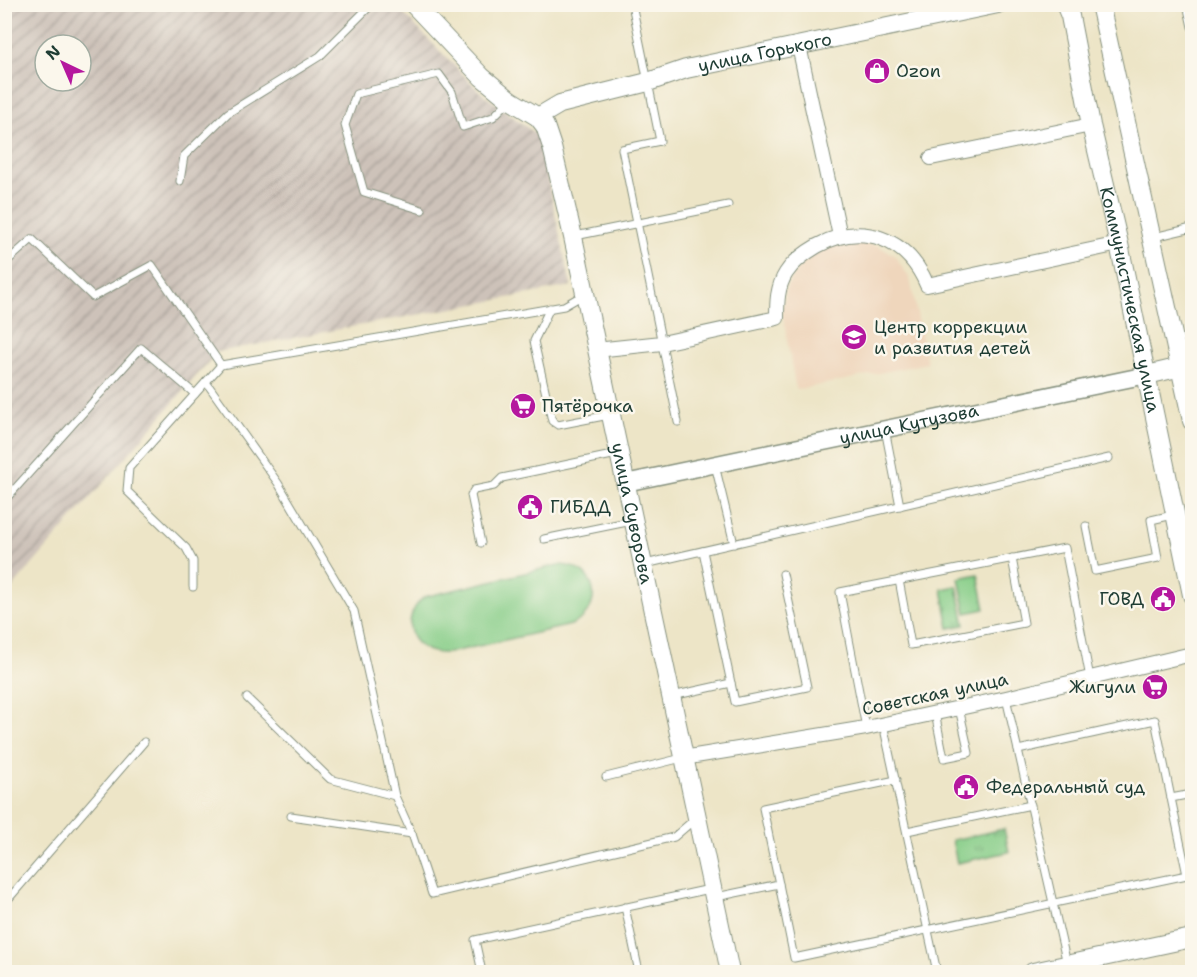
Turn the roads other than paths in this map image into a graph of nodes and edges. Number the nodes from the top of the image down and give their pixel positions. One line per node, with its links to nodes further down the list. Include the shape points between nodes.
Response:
1 (372, 4): 16 (lane, via 320,56 228,113 184,156)
2 (412, 4): 12 (main road, via 482,77)
3 (632, 4): 11 (lane)
4 (998, 4): 8 (main road, улица Горького)
5 (1065, 4): 14 (main road, Коммунистическая улица)
6 (1100, 4): 23 (main road, Коммунистическая улица)
7 (1187, 4): 9 (lane)
8 (966, 8): 10 (main road, улица Горького)
9 (1192, 27)
10 (800, 46): 11 (main road, улица Горького, via 686,69); 21 (street)
11 (648, 82): 13 (main road, улица Горького, via 560,104); 19 (lane, via 660,141 622,148)
12 (510, 100): 13 (main road); 18 (lane, via 493,117 463,127 452,92 439,74 356,94 345,125 364,192)
13 (538, 117): 22 (main road, улица Суворова, via 548,133)
14 (1091, 125): 15 (street); 24 (main road, Коммунистическая улица)
15 (932, 158)
16 (180, 181)
17 (728, 205): 19 (lane)
18 (422, 210)
19 (638, 224): 22 (lane); 28 (lane)
20 (1192, 228): 23 (lane)
21 (840, 236): 24 (street, via 882,237 907,253 927,285); 28 (street, via 804,253 785,274 777,295 777,318)
22 (573, 237): 26 (main road, улица Суворова)
23 (1151, 237): 31 (main road, Коммунистическая улица)
24 (1119, 244): 32 (main road, Коммунистическая улица)
25 (4, 264): 30 (lane, via 32,239 93,297 152,265)
26 (584, 294): 27 (lane, via 564,306); 29 (main road, улица Суворова)
27 (550, 308): 30 (lane); 35 (lane, via 534,341 552,421 558,425)
28 (662, 343): 29 (street); 37 (lane)
29 (596, 350): 35 (main road, улица Суворова)
30 (221, 365): 33 (lane)
31 (1187, 366): 32 (main road, улица Кутузова); 36 (main road, Коммунистическая улица)
32 (1147, 375): 38 (street, улица Кутузова); 45 (main road, Коммунистическая улица)
33 (206, 382): 34 (lane); 74 (lane, via 278,483 354,611)
34 (195, 394): 43 (lane, via 141,348); 56 (lane, via 129,468 126,490 186,548 193,561)
35 (611, 415): 39 (main road, улица Суворова)
36 (1192, 421)
37 (678, 422)
38 (885, 429): 41 (street, улица Кутузова); 44 (lane)
39 (619, 454): 42 (main road, улица Суворова); 49 (lane, via 502,478 494,486 474,490 471,495)
40 (1109, 458): 44 (lane)
41 (715, 464): 42 (street, улица Кутузова); 50 (lane)
42 (625, 483): 46 (main road, улица Суворова)
43 (4, 501)
44 (900, 506): 50 (lane)
45 (1177, 514): 47 (lane, via 1151,520 1158,558 1095,571); 57 (main road, Коммунистическая улица)
46 (633, 520): 48 (lane); 53 (main road, улица Суворова)
47 (1086, 526)
48 (544, 539)
49 (481, 543)
50 (734, 544): 51 (lane)
51 (703, 551): 53 (lane); 60 (lane)
52 (1012, 558): 55 (lane); 55 (lane, via 1024,623 912,645); 59 (lane, via 1065,548)
53 (643, 565): 61 (main road, улица Суворова)
54 (783, 574): 60 (lane, via 807,687 735,702)
55 (899, 580): 67 (lane, via 840,592)
56 (193, 587)
57 (1192, 595)
58 (1192, 654): 59 (street, Советская улица)
59 (1090, 678): 63 (street, Советская улица)
60 (731, 683): 61 (lane)
61 (670, 696): 70 (main road, улица Суворова)
62 (247, 698): 74 (lane, via 330,779)
63 (1006, 698): 64 (street, Советская улица); 69 (lane)
64 (959, 708): 65 (street, Советская улица); 65 (lane, via 969,753 944,758)
65 (935, 713): 66 (street, Советская улица)
66 (883, 724): 67 (street, Советская улица); 72 (lane)
67 (866, 728): 70 (street, Советская улица)
68 (144, 742): 84 (lane)
69 (1018, 750): 75 (lane, via 1155,720); 76 (lane)
70 (683, 758): 71 (lane); 78 (main road, улица Суворова)
71 (606, 777)
72 (896, 780): 79 (lane); 81 (lane, via 763,808)
73 (1192, 794): 75 (lane)
74 (395, 796): 80 (lane)
75 (1171, 798): 83 (lane, via 1187,875)
76 (1032, 805): 79 (lane); 83 (lane)
77 (291, 816): 80 (lane)
78 (696, 817): 80 (lane, via 674,837 432,894); 82 (main road, улица Суворова)
79 (907, 831): 86 (lane)
80 (412, 834)
81 (779, 884): 82 (lane); 86 (lane, via 794,958)
82 (713, 893): 85 (lane); 91 (main road, улица Суворова)
83 (1054, 903): 86 (lane); 88 (lane)
84 (4, 904)
85 (625, 907): 89 (lane, via 475,940); 90 (lane)
86 (927, 930): 92 (lane)
87 (1192, 938): 88 (main road)
88 (1068, 969): 93 (main road)
89 (482, 972)
90 (639, 972)
91 (730, 972)
92 (937, 972)
93 (1033, 972)

